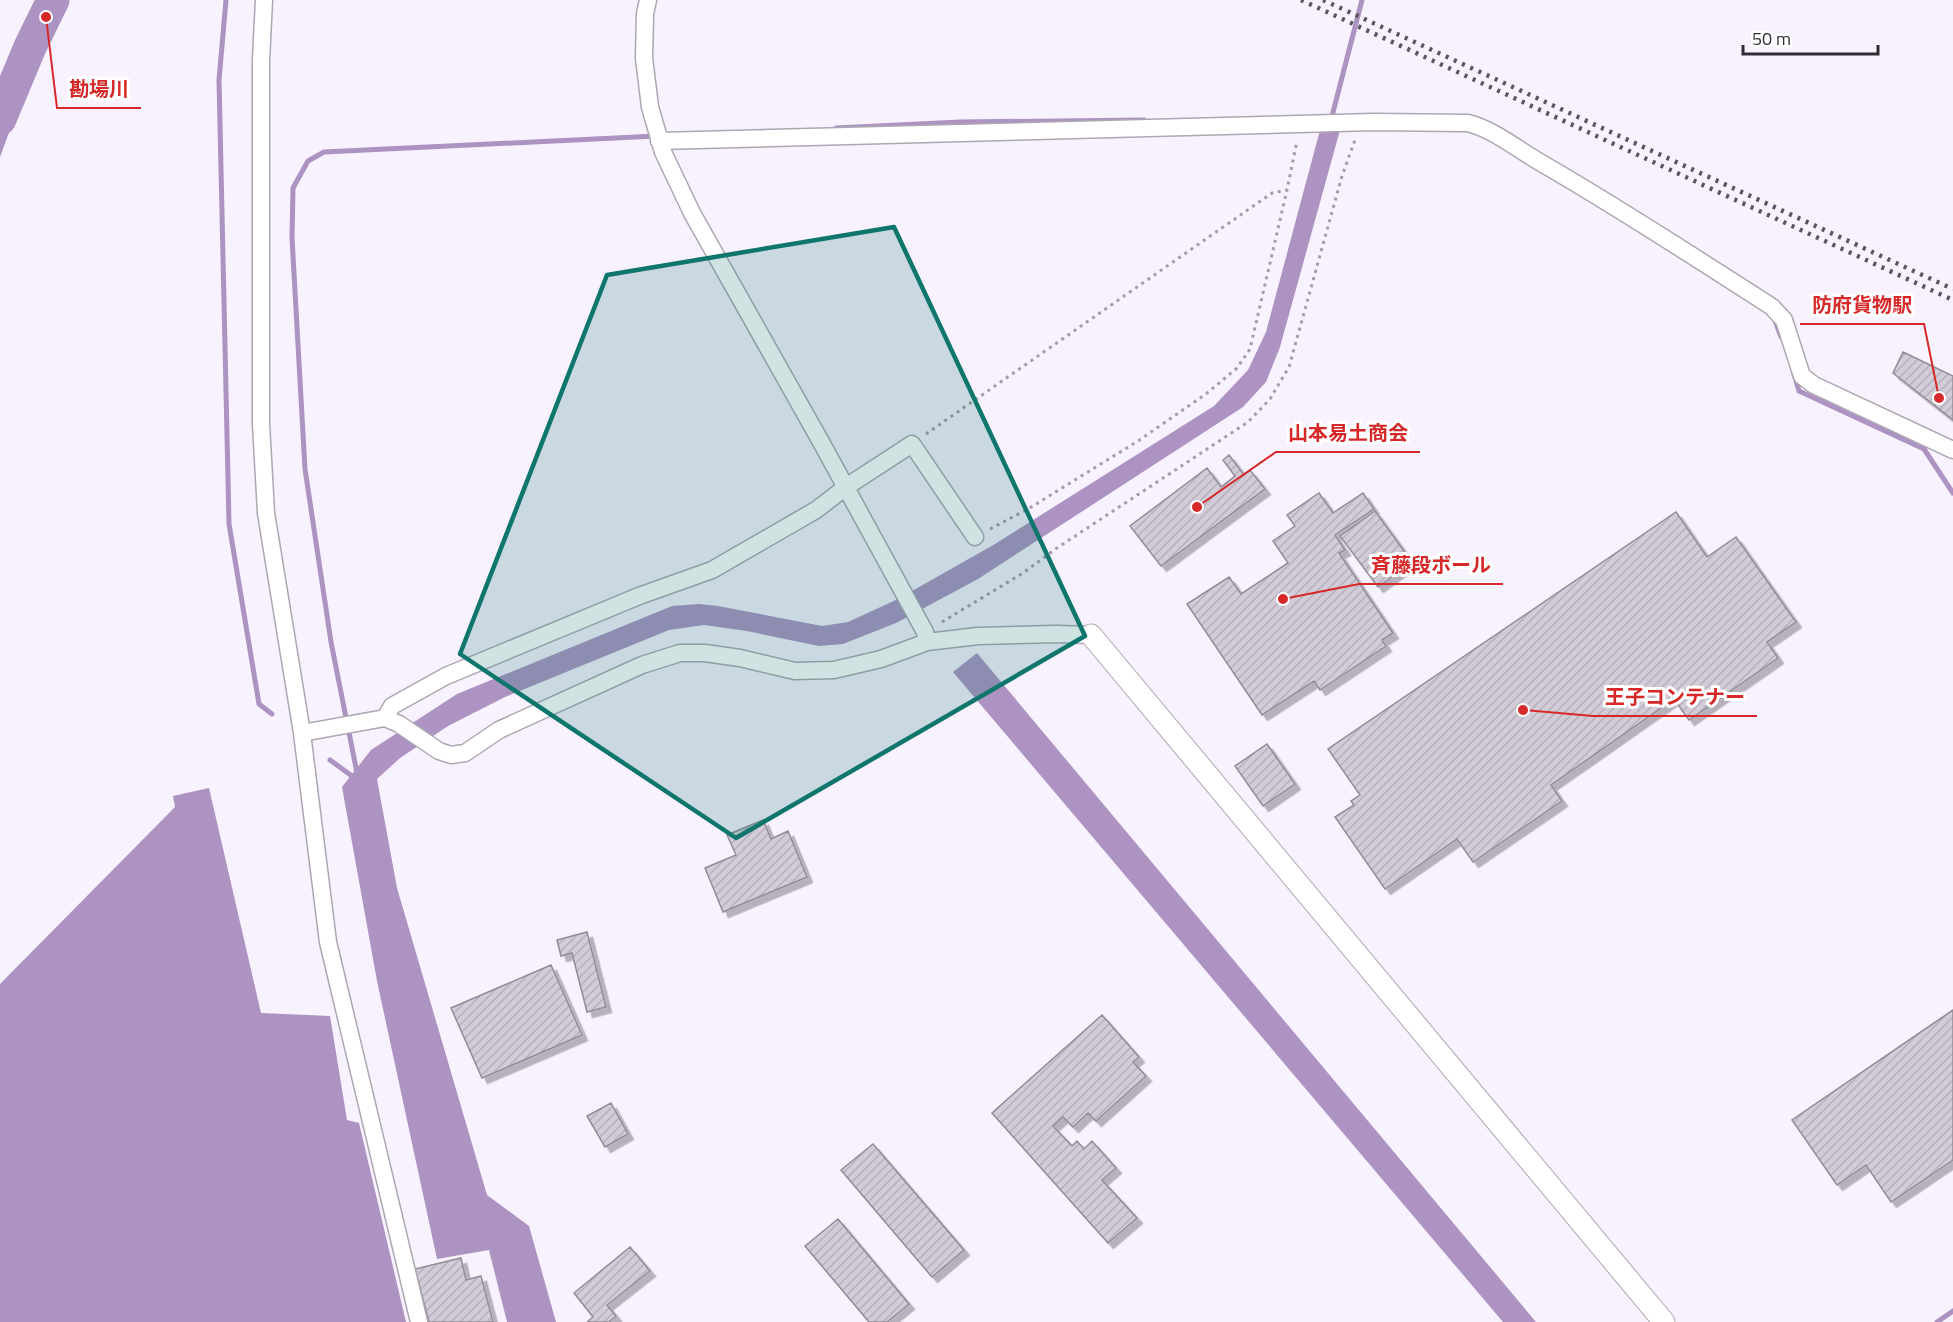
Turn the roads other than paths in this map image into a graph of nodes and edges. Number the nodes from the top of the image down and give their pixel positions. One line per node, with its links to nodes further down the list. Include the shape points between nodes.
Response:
1 (264, 0): 10 (street, via 261,424 266,513)
2 (648, 0): 3 (street, via 644,58)
3 (659, 141): 4 (street, via 1356,123 1480,126 1596,194 1772,307 1784,320 1802,376 1808,381); 5 (street, via 692,213)
4 (1953, 450)
5 (846, 487): 6 (street, via 912,444); 7 (street); 9 (street, via 816,510 712,570 446,676 392,706)
6 (975, 537)
7 (923, 631): 8 (street, via 978,636); 9 (street, via 881,659 834,670 795,671 740,658 680,653 642,665 499,730 465,753 451,755 439,751)
8 (1091, 635): 12 (street)
9 (392, 721): 10 (street, via 367,720)
10 (302, 733): 11 (street, via 328,942)
11 (419, 1322)
12 (1664, 1322)

